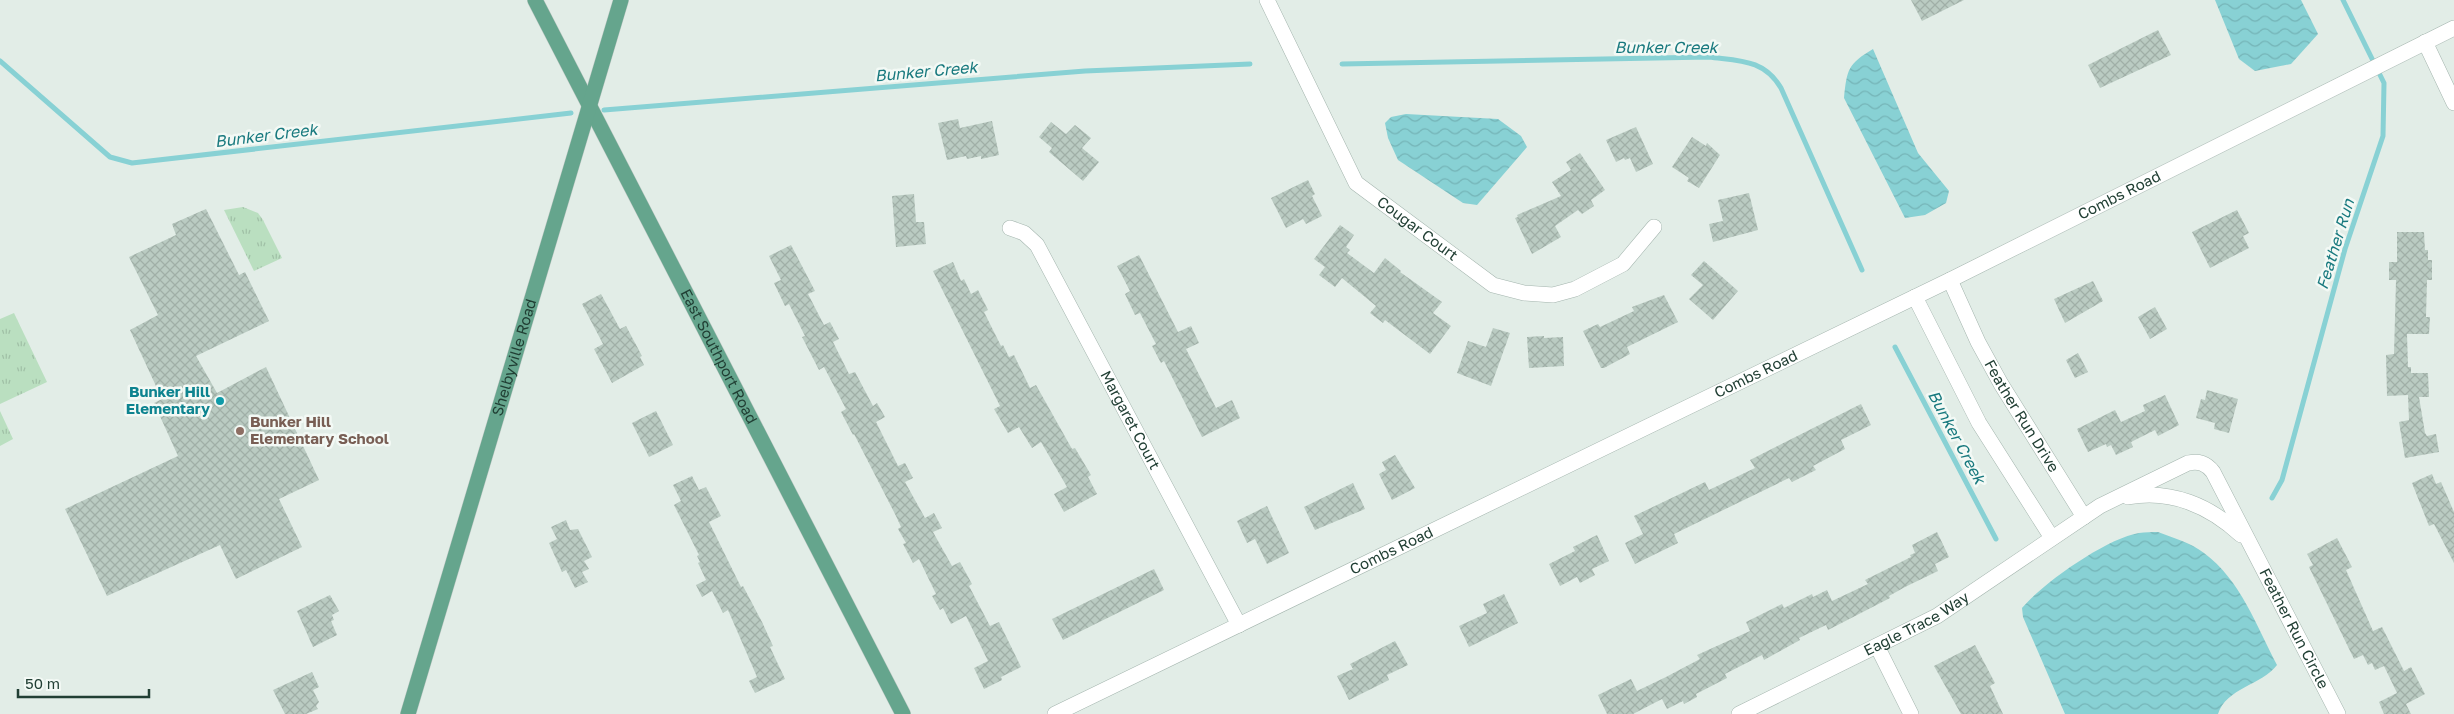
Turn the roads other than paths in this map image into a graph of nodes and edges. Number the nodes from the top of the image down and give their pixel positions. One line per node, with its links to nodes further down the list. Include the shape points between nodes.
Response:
1 (536, 0): 7 (main road, East Southport Road)
2 (621, 0): 7 (main road, Shelbyville Road)
3 (1267, 0): 8 (street, Cougar Court, via 1356,183 1493,284 1524,293 1552,295 1575,289 1623,264)
4 (2454, 28): 5 (street, Combs Road)
5 (2425, 42): 6 (street); 10 (street, Combs Road)
6 (2454, 103)
7 (590, 104): 18 (main road, Shelbyville Road); 19 (main road, East Southport Road)
8 (1654, 227)
9 (1010, 228): 16 (street, Margaret Court, via 1024,233 1037,246)
10 (1950, 280): 11 (street, Combs Road); 13 (street, Feather Run Drive, via 2001,384)
11 (1916, 297): 14 (street, via 1979,423); 16 (street, Combs Road)
12 (2115, 499): 13 (street); 15 (street, via 2157,495 2189,502 2228,522); 15 (street, via 2188,463 2198,462 2212,472)
13 (2084, 516): 14 (street, Eagle Trace Way)
14 (2052, 538): 17 (street, Eagle Trace Way, via 1946,610)
15 (2249, 543): 23 (street, Feather Run Circle)
16 (1239, 625): 20 (street, Combs Road)
17 (1877, 646): 21 (street, Eagle Trace Way); 22 (street)
18 (408, 714)
19 (903, 714)
20 (1055, 714)
21 (1739, 714)
22 (1911, 714)
23 (2338, 714)

